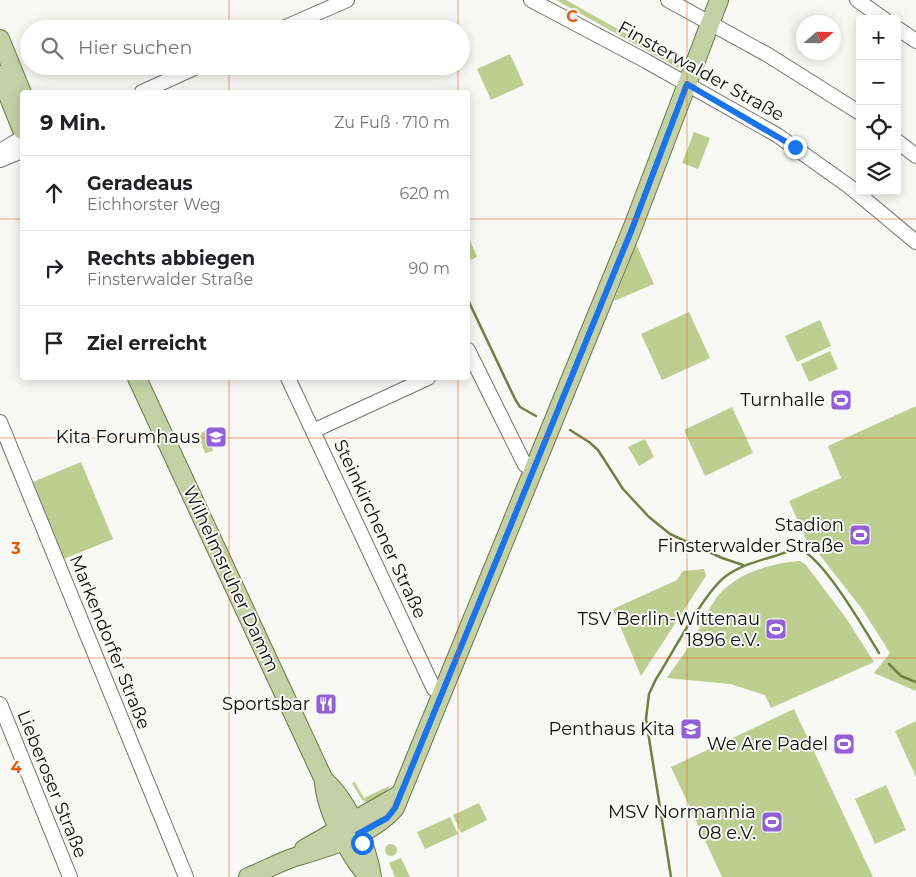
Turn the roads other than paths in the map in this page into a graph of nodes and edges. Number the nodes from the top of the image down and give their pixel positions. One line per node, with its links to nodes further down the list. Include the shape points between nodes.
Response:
1 (347, 0): 7 (street)
2 (531, 0): 14 (street, Finsterwalder Straße)
3 (668, 0): 8 (street)
4 (719, 0): 8 (main road)
5 (857, 0): 6 (street)
6 (878, 15)
7 (301, 20)
8 (710, 24): 14 (main road); 17 (street, via 768,55)
9 (901, 31): 11 (street)
10 (0, 39): 15 (main road)
11 (916, 41)
12 (0, 75): 18 (main road)
13 (181, 75): 16 (street)
14 (687, 84): 25 (street, Finsterwalder Straße, via 801,151); 32 (main road)
15 (21, 90)
16 (151, 90)
17 (856, 110)
18 (20, 125)
19 (20, 139): 21 (street)
20 (901, 144): 23 (street)
21 (0, 151)
22 (20, 152): 24 (street)
23 (916, 156)
24 (0, 160)
25 (916, 242)
26 (470, 357): 32 (street, via 526,464)
27 (138, 380): 35 (main road, Wilhelmsruher Damm, via 324,780 324,794)
28 (289, 380): 31 (street, Steinkirchener Straße)
29 (424, 380): 31 (street)
30 (0, 422): 37 (street, Markendorfer Straße)
31 (313, 431): 33 (street, Steinkirchener Straße, via 434,689)
32 (534, 468): 33 (main road)
33 (442, 692): 35 (main road, via 395,808 387,818)
34 (0, 704): 36 (street, Lieberoser Straße)
35 (349, 831): 38 (main road, via 314,842 294,858); 39 (main road, Wilhelmsruher Damm, via 360,868)
36 (70, 877)
37 (186, 877)
38 (248, 877)
39 (370, 877)

